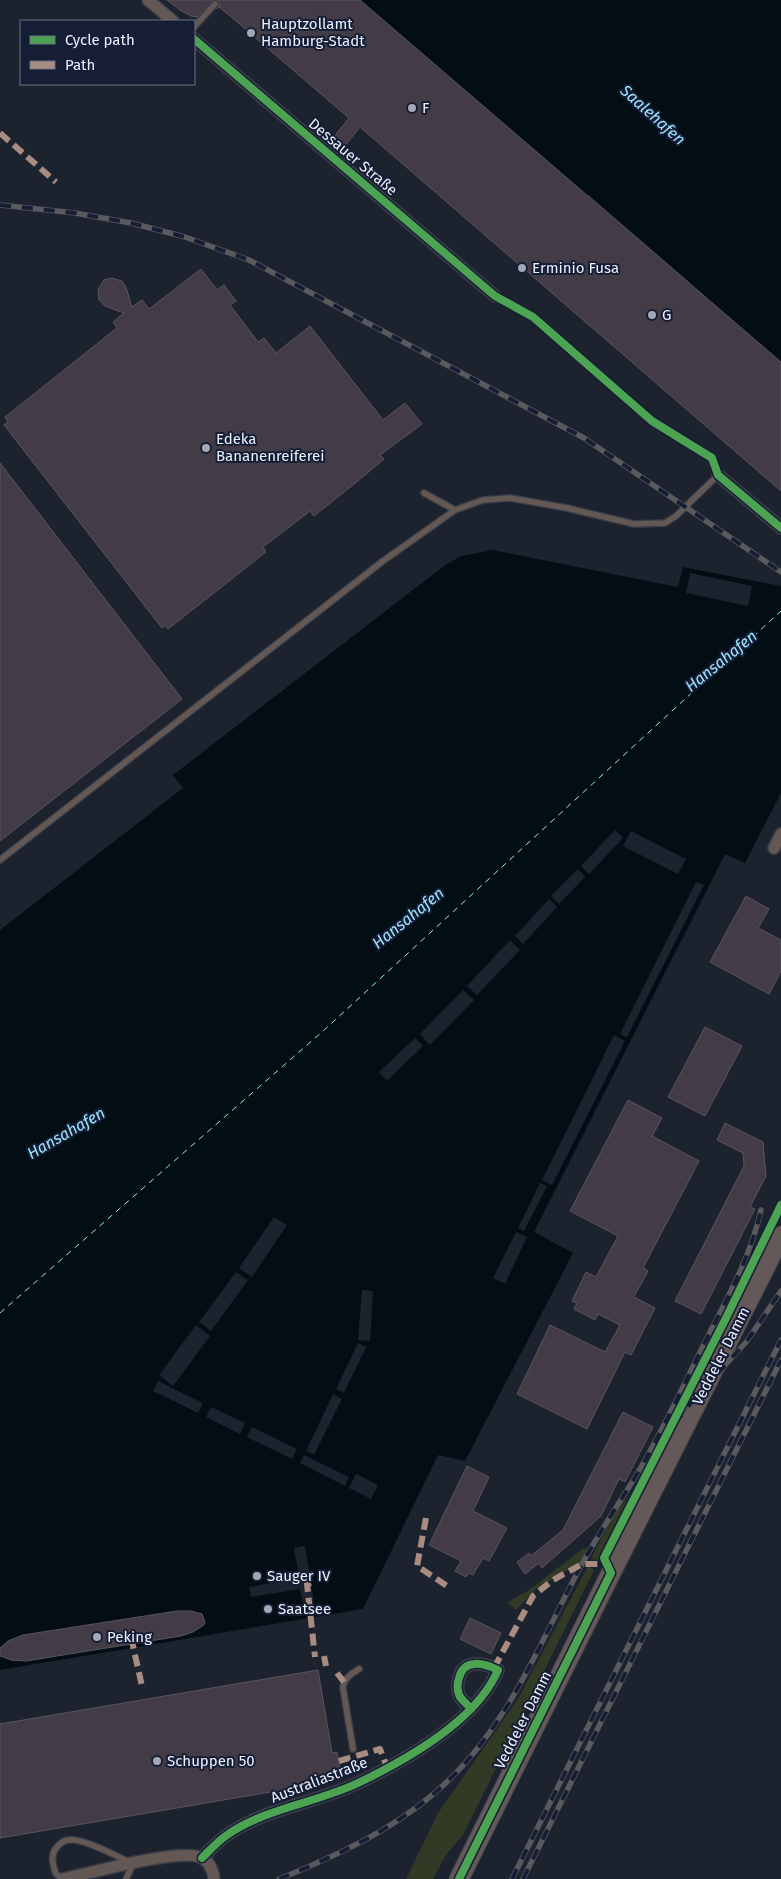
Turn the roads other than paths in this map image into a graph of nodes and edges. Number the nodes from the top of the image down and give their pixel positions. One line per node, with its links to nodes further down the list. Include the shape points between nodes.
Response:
1 (148, 0): 3 (street)
2 (215, 4): 4 (lane)
3 (172, 20)
4 (195, 26)
5 (195, 40): 6 (street, Dessauer Straße)
6 (495, 296)
7 (718, 475): 9 (lane, via 665,523 634,524 510,498 483,500); 10 (street)
8 (424, 494): 9 (lane)
9 (455, 510): 13 (lane, via 344,591)
10 (781, 528)
11 (781, 834): 12 (street)
12 (774, 848)
13 (0, 860)
14 (781, 1236): 23 (main road, Veddeler Damm)
15 (359, 1669): 17 (lane, via 348,1676 343,1688)
16 (471, 1709): 18 (street, Australiastraße, via 411,1754 358,1783 255,1819 226,1835)
17 (352, 1749)
18 (202, 1858): 19 (street, via 182,1855); 22 (street, via 209,1864)
19 (133, 1864): 20 (street); 20 (lane, via 80,1841 70,1840 60,1843 54,1850 52,1862 56,1874); 21 (lane)
20 (63, 1879)
21 (126, 1879)
22 (214, 1879)
23 (459, 1879)

